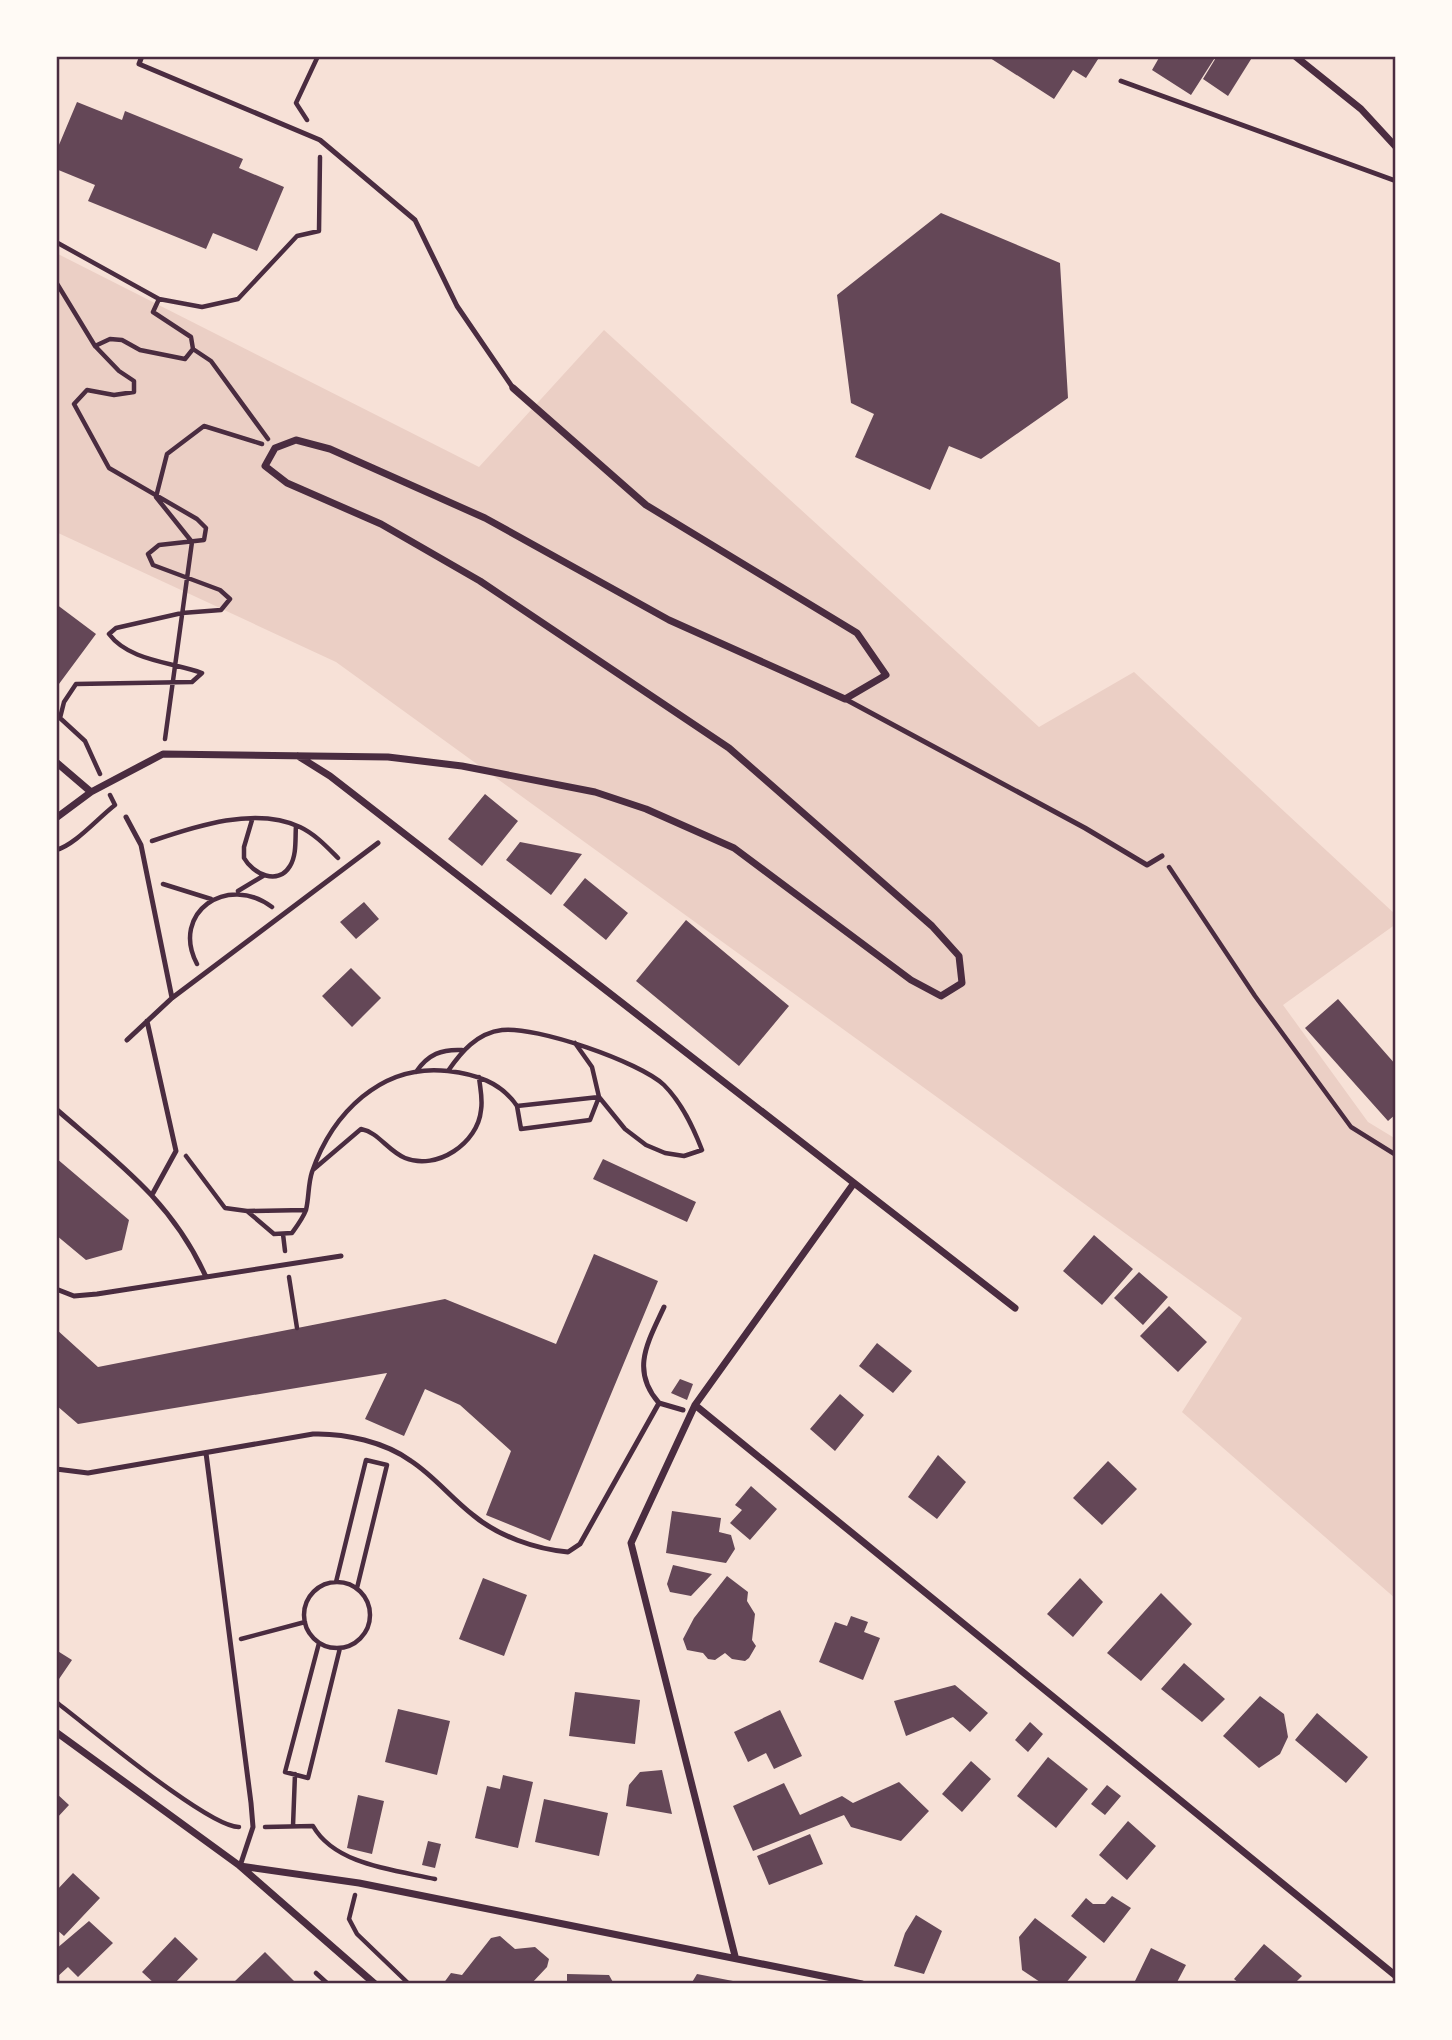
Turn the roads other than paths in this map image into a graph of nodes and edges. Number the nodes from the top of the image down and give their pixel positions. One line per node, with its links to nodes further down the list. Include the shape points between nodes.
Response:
1 (142, 56): 6 (lane, via 139,64 320,140 415,220 457,306)
2 (1295, 56): 4 (street, via 1361,109)
3 (1121, 80): 5 (lane)
4 (1396, 146)
5 (1396, 181)
6 (513, 388): 7 (street, via 646,505 857,633 886,675)
7 (845, 699): 8 (street, via 669,620 485,519 330,449 296,439 275,448 265,466 287,483 381,524 480,581 729,748 932,926 959,956 962,983 941,996 911,981 734,848 646,809 595,792 462,766 388,757); 14 (lane, via 1147,864)
8 (298, 756): 10 (street, via 163,754); 19 (street, via 330,776)
9 (56, 762): 10 (street)
10 (91, 792): 12 (street)
11 (126, 817): 15 (lane, via 141,845)
12 (56, 818)
13 (378, 843): 15 (lane)
14 (1162, 856)
15 (172, 998): 16 (lane)
16 (147, 1021): 17 (lane); 20 (lane, via 176,1151)
17 (127, 1040)
18 (56, 1109): 20 (lane)
19 (854, 1183): 25 (street); 27 (street)
20 (153, 1193): 22 (lane, via 194,1250)
21 (341, 1256): 22 (lane)
22 (206, 1277): 23 (lane, via 74,1296)
23 (56, 1289)
24 (664, 1307): 26 (lane, via 643,1367 646,1388)
25 (1015, 1308)
26 (659, 1403): 28 (lane); 29 (lane, via 580,1544 568,1552 528,1544 504,1533 475,1517 410,1460 337,1434)
27 (695, 1405): 33 (street, via 631,1543); 34 (street)
28 (683, 1410)
29 (205, 1453): 30 (lane, via 88,1473); 32 (lane, via 253,1827)
30 (56, 1469)
31 (56, 1732): 32 (street)
32 (240, 1866): 33 (street, via 359,1883); 35 (street)
33 (735, 1956): 36 (street)
34 (1396, 1976)
35 (375, 1984)
36 (862, 1984)

